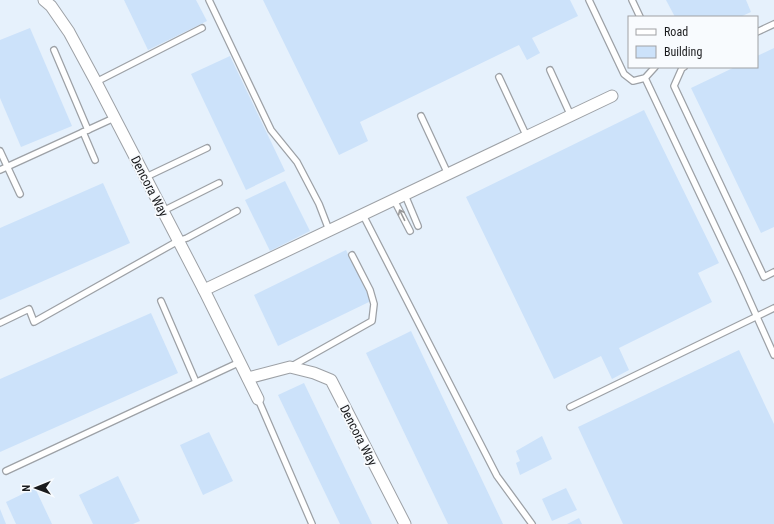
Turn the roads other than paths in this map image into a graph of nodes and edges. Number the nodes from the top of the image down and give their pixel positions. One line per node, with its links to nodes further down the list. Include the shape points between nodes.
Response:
1 (44, 0): 15 (street, Dencora Way, via 69,32)
2 (209, 0): 36 (lane, via 271,130 297,162 319,204)
3 (589, 0): 14 (lane, via 624,74 633,81)
4 (632, 0): 5 (lane)
5 (640, 16)
6 (774, 24): 8 (lane)
7 (202, 28): 15 (lane)
8 (758, 32)
9 (54, 50): 20 (lane)
10 (654, 68): 14 (lane)
11 (682, 68): 40 (lane, via 674,86 764,277)
12 (550, 70): 18 (lane)
13 (499, 77): 21 (lane)
14 (645, 78): 44 (lane)
15 (96, 82): 19 (street, Dencora Way)
16 (612, 96): 18 (street)
17 (421, 116): 27 (lane)
18 (571, 116): 21 (street)
19 (114, 118): 20 (lane); 28 (street, Dencora Way)
20 (85, 131): 24 (lane); 25 (lane)
21 (527, 137): 27 (street)
22 (206, 148): 28 (lane)
23 (0, 151): 25 (lane)
24 (96, 160)
25 (7, 167): 26 (lane); 30 (lane)
26 (0, 170)
27 (448, 174): 31 (street)
28 (146, 177): 32 (street, Dencora Way)
29 (219, 183): 32 (lane)
30 (20, 194)
31 (399, 197): 34 (street); 35 (lane); 37 (lane, one-way to 31)
32 (163, 211): 38 (street, Dencora Way)
33 (237, 211): 38 (lane)
34 (363, 215): 36 (street); 56 (lane, via 497,476)
35 (418, 226)
36 (329, 230): 41 (street)
37 (410, 231)
38 (178, 241): 41 (street, Dencora Way); 45 (lane, via 34,322 29,310)
39 (352, 255): 48 (lane, via 370,290 374,304 372,322)
40 (774, 272)
41 (204, 290): 47 (street, Dencora Way)
42 (161, 301): 50 (lane)
43 (774, 308): 44 (lane)
44 (757, 316): 46 (lane); 52 (lane)
45 (0, 323)
46 (774, 355)
47 (240, 362): 49 (street, Dencora Way); 50 (lane)
48 (290, 367): 49 (street, Dencora Way); 55 (street, Dencora Way, via 331,380)
49 (248, 378): 51 (street, Dencora Way)
50 (196, 382): 53 (lane)
51 (258, 399): 54 (lane)
52 (570, 406)
53 (6, 470)
54 (312, 524)
55 (405, 524)
56 (532, 524)

